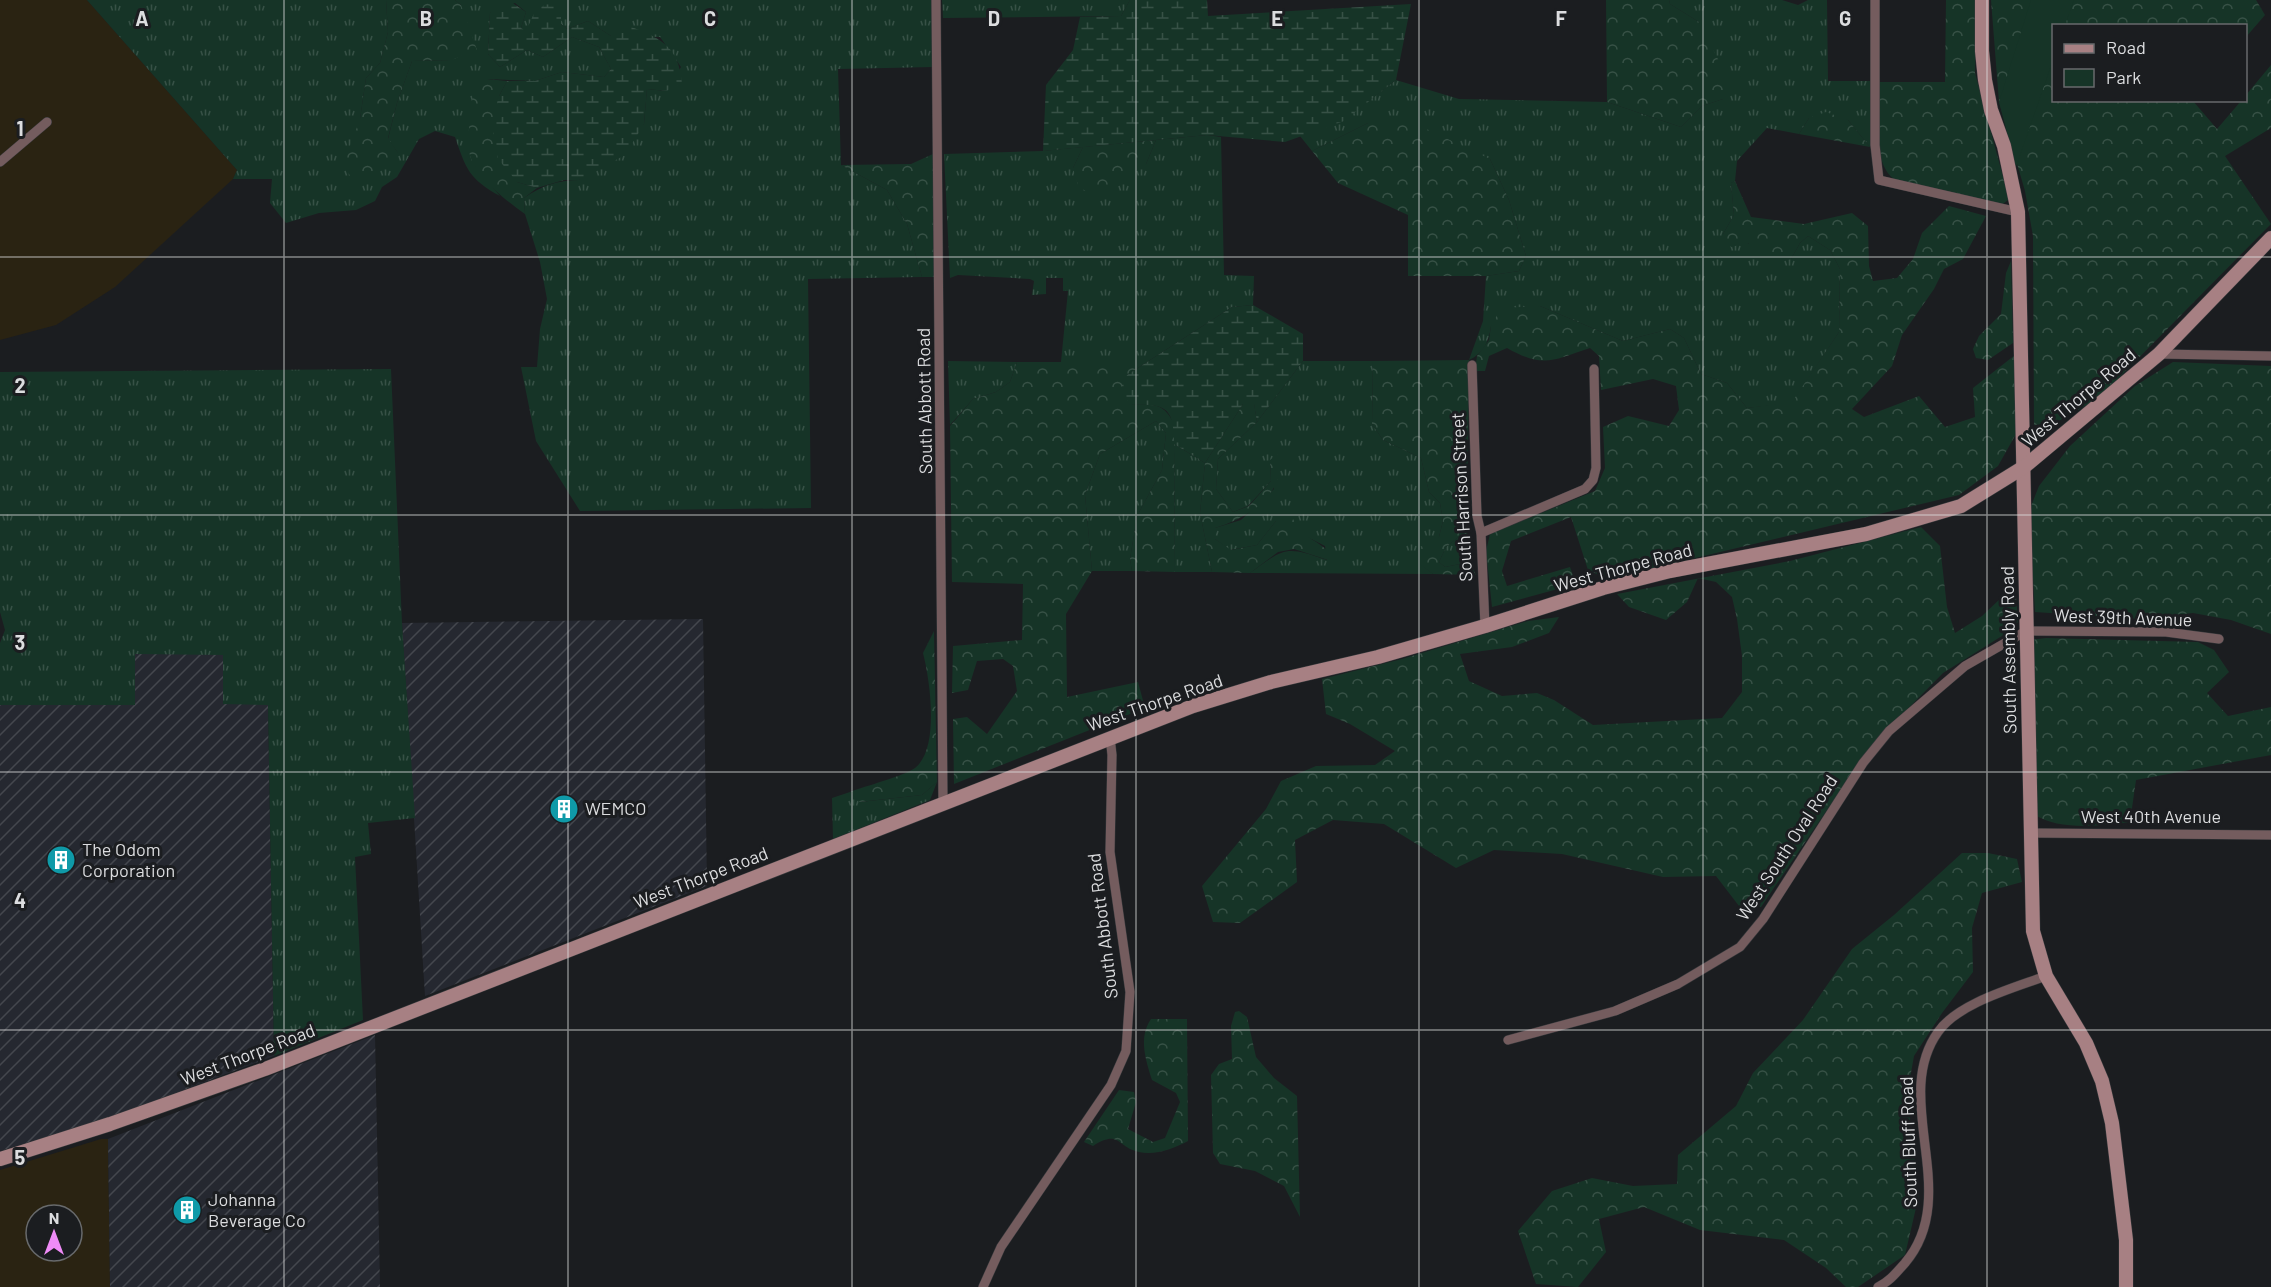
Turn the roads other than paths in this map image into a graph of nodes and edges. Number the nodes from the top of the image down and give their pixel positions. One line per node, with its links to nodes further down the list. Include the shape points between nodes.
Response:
1 (936, 0): 18 (street, South Abbott Road)
2 (1875, 0): 6 (street, via 1875,145 1879,180)
3 (1982, 0): 6 (street, South Assembly Road, via 1985,80)
4 (47, 122): 5 (street)
5 (0, 162)
6 (2018, 212): 12 (street, South Assembly Road)
7 (2271, 238): 8 (street, West Thorpe Road)
8 (2159, 354): 9 (street); 12 (street, West Thorpe Road)
9 (2271, 356)
10 (1473, 365): 13 (street, South Harrison Street, via 1477,516)
11 (1594, 369): 13 (street, via 1593,480 1585,489)
12 (2024, 467): 14 (street, West Thorpe Road, via 1961,506 1915,520 1816,545 1670,571); 15 (street, South Assembly Road)
13 (1481, 533): 14 (street, South Harrison Street)
14 (1485, 626): 17 (street, West Thorpe Road, via 1271,682)
15 (2026, 632): 16 (street, West 39th Avenue, via 2166,632); 19 (street, South Assembly Road); 22 (street, West South Oval Road, via 1965,666 1889,731 1863,763 1763,919 1740,947 1678,984 1615,1011)
16 (2219, 639)
17 (1110, 737): 18 (street, West Thorpe Road); 24 (street, South Abbott Road, via 1110,852 1130,992 1126,1051 1111,1085 1001,1247)
18 (944, 802): 23 (street, West Thorpe Road, via 265,1069)
19 (2030, 833): 20 (street, West 40th Avenue); 21 (street, South Assembly Road, via 2033,931)
20 (2271, 834)
21 (2046, 976): 25 (street, South Bluff Road, via 1971,1005 1938,1031 1922,1071 1929,1188 1927,1223 1910,1256 1888,1282); 26 (street, South Assembly Road, via 2086,1043 2102,1081 2112,1123 2126,1240)
22 (1508, 1040)
23 (0, 1159)
24 (983, 1287)
25 (1878, 1287)
26 (2126, 1287)

